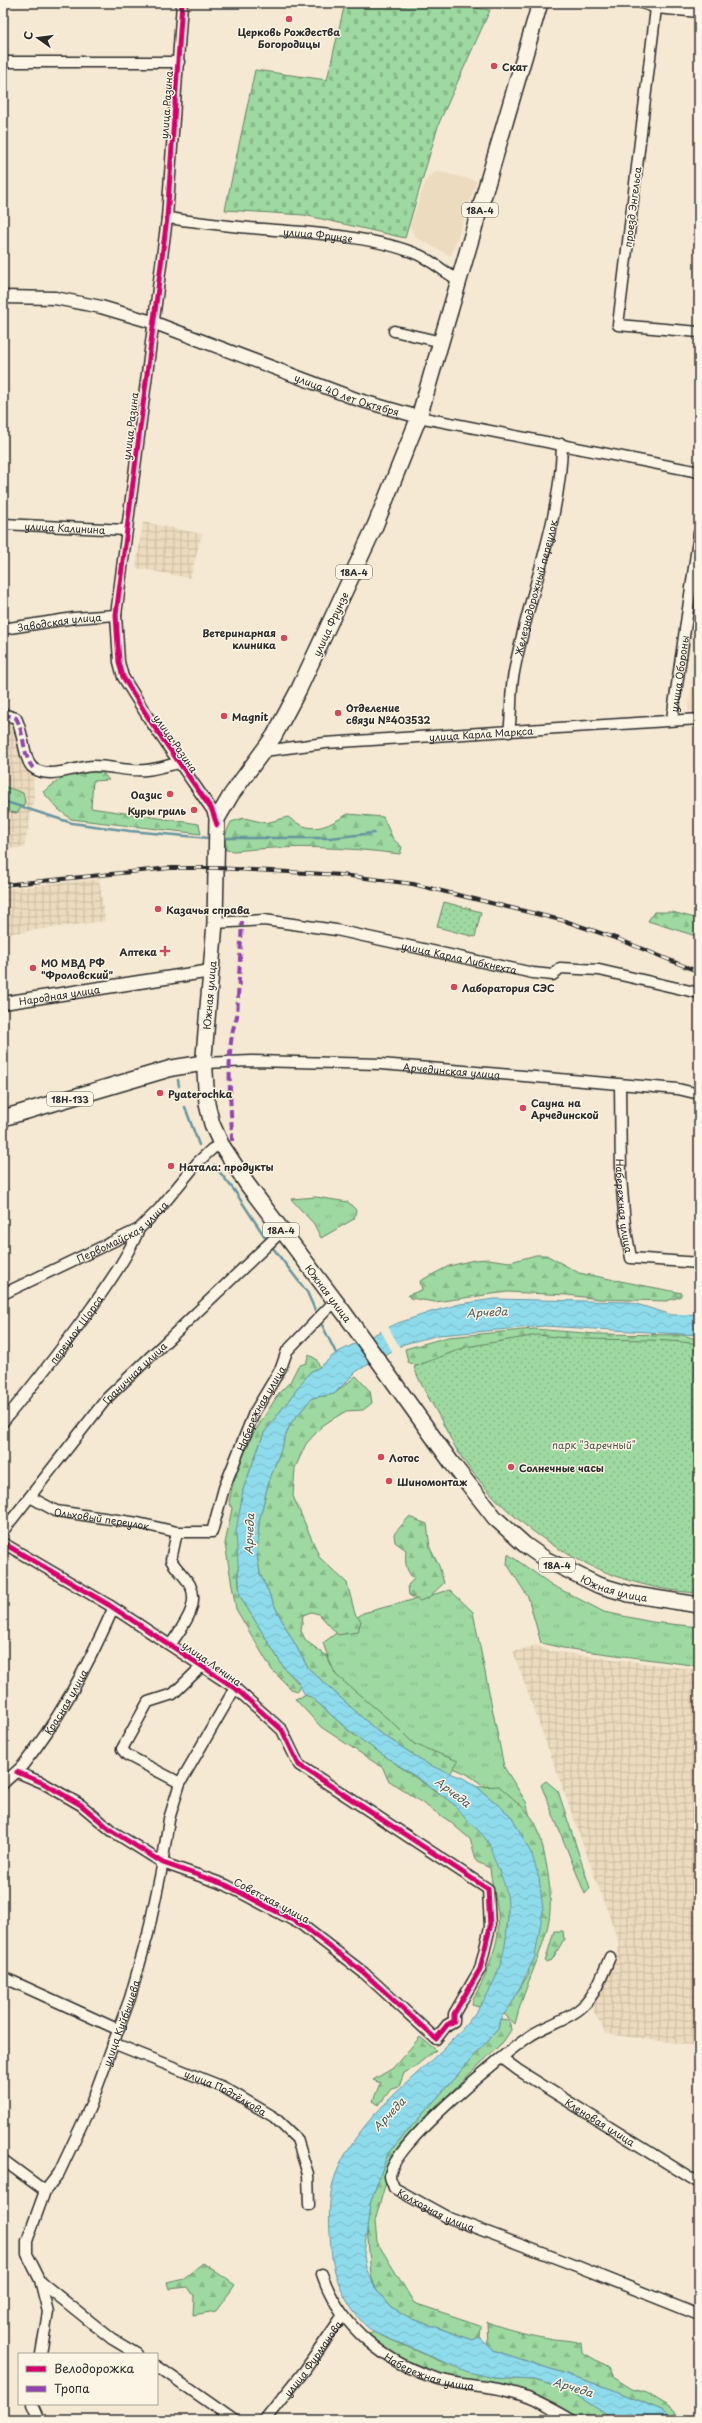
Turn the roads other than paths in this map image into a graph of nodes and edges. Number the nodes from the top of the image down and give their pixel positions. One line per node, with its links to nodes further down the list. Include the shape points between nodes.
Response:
1 (182, 3): 7 (street, улица Разина)
2 (540, 3): 9 (main road, улица Фрунзе / 18А-4)
3 (642, 3): 4 (street)
4 (656, 8): 5 (street); 13 (street, проезд Энгельса, via 618,326)
5 (699, 12)
6 (3, 62): 7 (street)
7 (179, 62): 8 (street, улица Разина)
8 (167, 218): 9 (street, улица Фрунзе, via 320,233 398,248 425,258); 11 (street, улица Разина)
9 (460, 281): 14 (main road, улица Фрунзе / 18А-4)
10 (3, 297): 11 (street, улица 40 лет Октября, via 55,298)
11 (152, 322): 15 (street, улица 40 лет Октября, via 358,400); 19 (street, улица Разина)
12 (394, 331): 14 (street)
13 (699, 332)
14 (442, 342): 15 (main road, улица Фрунзе / 18А-4)
15 (419, 417): 16 (street, улица 40 лет Октября); 27 (main road, улица Фрунзе / 18А-4, via 337,611 299,689)
16 (562, 444): 17 (street, улица 40 лет Октября); 26 (street, Железнодорожный переулок, via 562,466 554,511 512,678)
17 (699, 472)
18 (3, 524): 19 (street, улица Калинина)
19 (126, 530): 21 (street, улица Разина)
20 (699, 532): 24 (street, улица Обороны)
21 (116, 615): 22 (street, Заводская улица, via 74,618); 28 (street, улица Разина, via 119,662 123,677)
22 (3, 629)
23 (3, 714): 28 (street, улица Разина, via 16,718 28,762 33,768 42,771 58,773 94,766 145,771)
24 (672, 719): 25 (street, улица Карла Маркса); 26 (street, улица Карла Маркса)
25 (699, 719)
26 (509, 732): 27 (street, улица Карла Маркса, via 308,744)
27 (264, 751): 29 (main road, улица Фрунзе / 18А-4, via 219,813)
28 (179, 763): 29 (street, улица Разина, via 212,810)
29 (216, 825): 30 (main road, Южная улица / 18А-4)
30 (215, 923): 31 (main road, Южная улица / 18А-4); 32 (street, улица Карла Либкнехта, via 264,920 329,929 533,973 553,975 560,968 599,970)
31 (211, 971): 33 (street, Народная улица); 34 (main road, Южная улица / 18А-4)
32 (699, 993)
33 (3, 1004)
34 (204, 1063): 35 (street, Арчединская улица, via 252,1061 381,1064); 37 (main road, 18Н-133, via 172,1068); 38 (main road, Южная улица / 18А-4, via 207,1104)
35 (620, 1085): 36 (street, Арчединская улица, via 678,1089); 41 (street, Набережная улица, via 621,1177 631,1258)
36 (699, 1094)
37 (3, 1118)
38 (221, 1144): 39 (street, Первомайская улица, via 198,1162); 40 (main road, Южная улица / 18А-4)
39 (139, 1229): 42 (street, Первомайская улица); 44 (street, переулок Щорса, via 129,1254 115,1275)
40 (282, 1231): 43 (main road, Южная улица / 18А-4); 45 (street, Граничная улица, via 107,1398)
41 (699, 1262)
42 (3, 1294)
43 (335, 1301): 48 (street, Набережная улица, via 287,1351 281,1368 254,1412 224,1488); 50 (main road, Южная улица / 18А-4, via 474,1494 495,1518 525,1545 568,1572 598,1585 629,1594)
44 (3, 1422)
45 (30, 1497): 46 (street, Граничная улица); 47 (street, Ольховый переулок, via 56,1511 138,1523)
46 (3, 1531)
47 (177, 1532): 48 (street, Ольховый переулок); 52 (street, via 171,1560 190,1586 193,1603)
48 (212, 1532)
49 (3, 1543): 51 (street, улица Ленина)
50 (699, 1606)
51 (114, 1609): 52 (street, улица Ленина); 55 (street, Красная улица, via 84,1671 34,1750)
52 (171, 1644): 53 (street, улица Ленина)
53 (202, 1667): 54 (street, улица Ленина); 57 (street, via 173,1694 148,1702 122,1749 127,1755)
54 (235, 1688): 57 (street, улица Куйбышева); 62 (street, улица Ленина, via 282,1730 299,1765 488,1889 490,1928 480,1968 454,2014 454,2021 447,2025)
55 (17, 1772): 56 (street, Красная улица); 58 (street, Советская улица, via 81,1804 112,1831)
56 (4, 1782)
57 (180, 1783): 58 (street, улица Куйбышева, via 169,1819)
58 (163, 1863): 61 (street, улица Куйбышева, via 134,1984); 62 (street, Советская улица, via 226,1885 302,1925 364,1973)
59 (610, 1957): 64 (street, Колхозная улица, via 595,1990 584,2006 530,2035)
60 (3, 1977): 61 (street)
61 (117, 2029): 63 (street, улица Куйбышева)
62 (436, 2039)
63 (112, 2043): 67 (street, улица Куйбышева, via 90,2107 59,2173); 68 (street, улица Подтёлкова, via 224,2087 274,2117 297,2139 308,2174)
64 (502, 2058): 66 (street, Кленовая улица); 72 (street, Колхозная улица, via 430,2120 409,2142 390,2175 394,2188 447,2217)
65 (3, 2160): 67 (street)
66 (699, 2183)
67 (45, 2191): 70 (street, улица Куйбышева, via 27,2241 27,2254)
68 (309, 2205)
69 (322, 2274): 71 (street, Набережная улица, via 328,2292)
70 (40, 2280): 73 (street, улица Куйбышева, via 48,2312); 74 (street, via 45,2287 112,2339)
71 (343, 2314): 79 (street, улица Фурманова, via 305,2370); 80 (street, Набережная улица, via 349,2324 383,2353 405,2367 440,2380 509,2391 543,2403)
72 (699, 2315)
73 (41, 2353)
74 (135, 2353)
75 (158, 2367): 78 (street)
76 (32, 2405): 77 (street)
77 (39, 2420)
78 (234, 2420)
79 (265, 2420)
80 (572, 2420)

